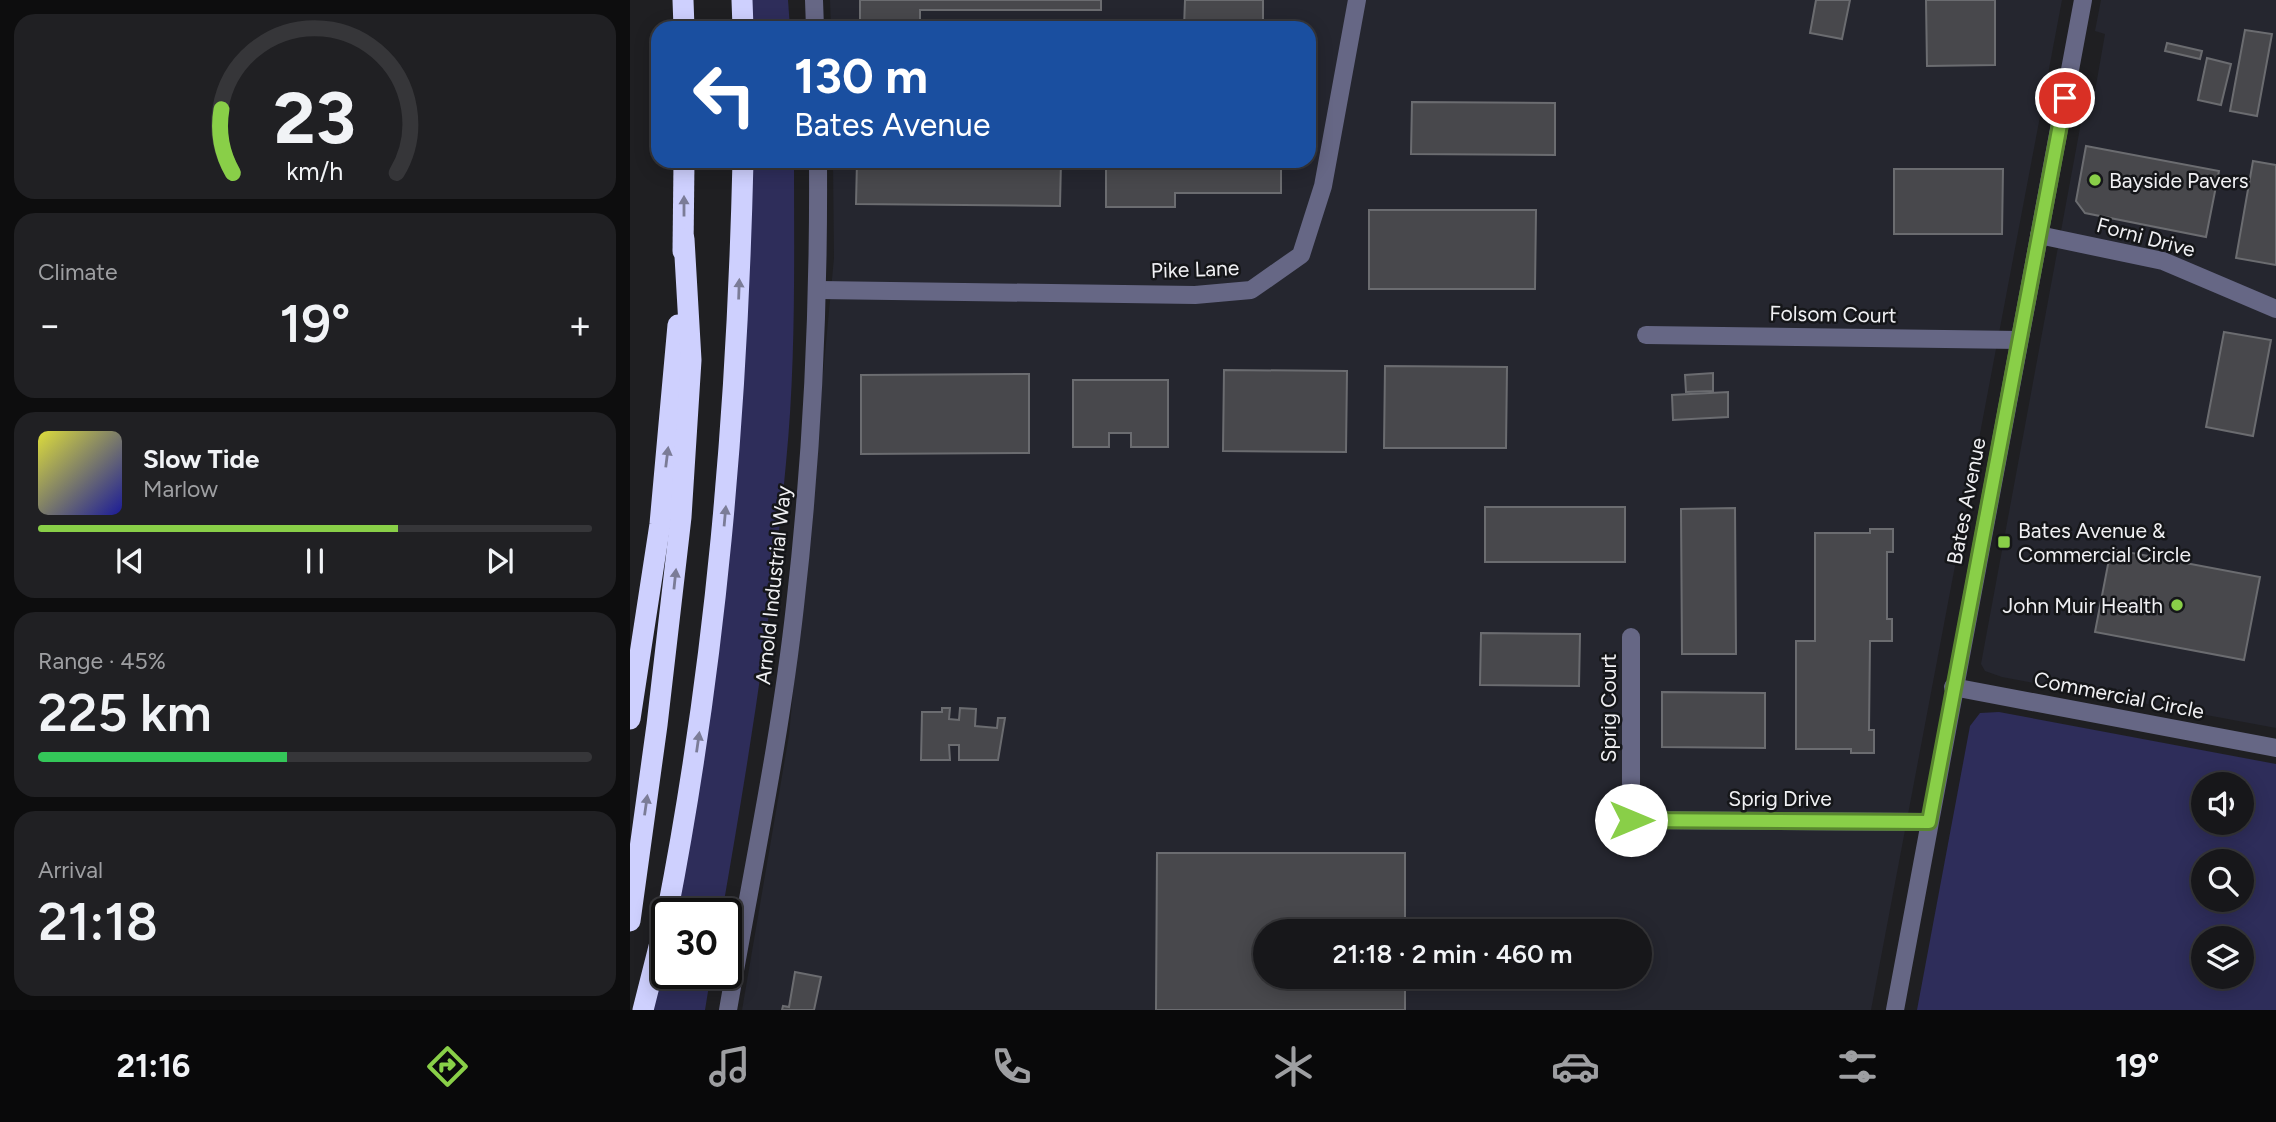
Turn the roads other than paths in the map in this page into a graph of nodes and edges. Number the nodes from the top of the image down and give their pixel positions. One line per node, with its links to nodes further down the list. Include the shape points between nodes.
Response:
1 (684, 0): 6 (highway)
2 (742, 0): 7 (highway)
3 (814, 0): 8 (street)
4 (1357, 0): 14 (street, Pike Lane, via 1323,186 1310,232 1301,255 1251,290 1214,295)
5 (2083, 0): 12 (street, Bates Avenue)
6 (684, 21)
7 (743, 21)
8 (815, 21)
9 (684, 168): 13 (highway, one-way to 9)
10 (743, 168): 24 (highway, one-way to 10, via 699,739 723,549 738,330)
11 (818, 168): 14 (street, Arnold Industrial Way)
12 (2039, 235): 15 (street, Forni Drive, via 2163,261); 17 (street, Bates Avenue)
13 (684, 239): 20 (highway, one-way to 13, via 671,429); 25 (highway, one-way to 13, via 681,517 691,360)
14 (819, 290): 28 (street, Arnold Industrial Way, via 795,608)
15 (2276, 309)
16 (1646, 335): 17 (street, Folsom Court)
17 (2019, 340): 19 (street, Bates Avenue)
18 (1631, 637): 22 (street, Sprig Court)
19 (1953, 687): 21 (street, Commercial Circle); 23 (street, Bates Avenue)
20 (630, 719)
21 (2276, 748)
22 (1631, 820): 23 (street, Sprig Drive)
23 (1929, 822): 29 (street, Bates Avenue)
24 (670, 898)
25 (630, 921)
26 (651, 978): 27 (highway)
27 (643, 1010)
28 (729, 1010)
29 (1895, 1010)

